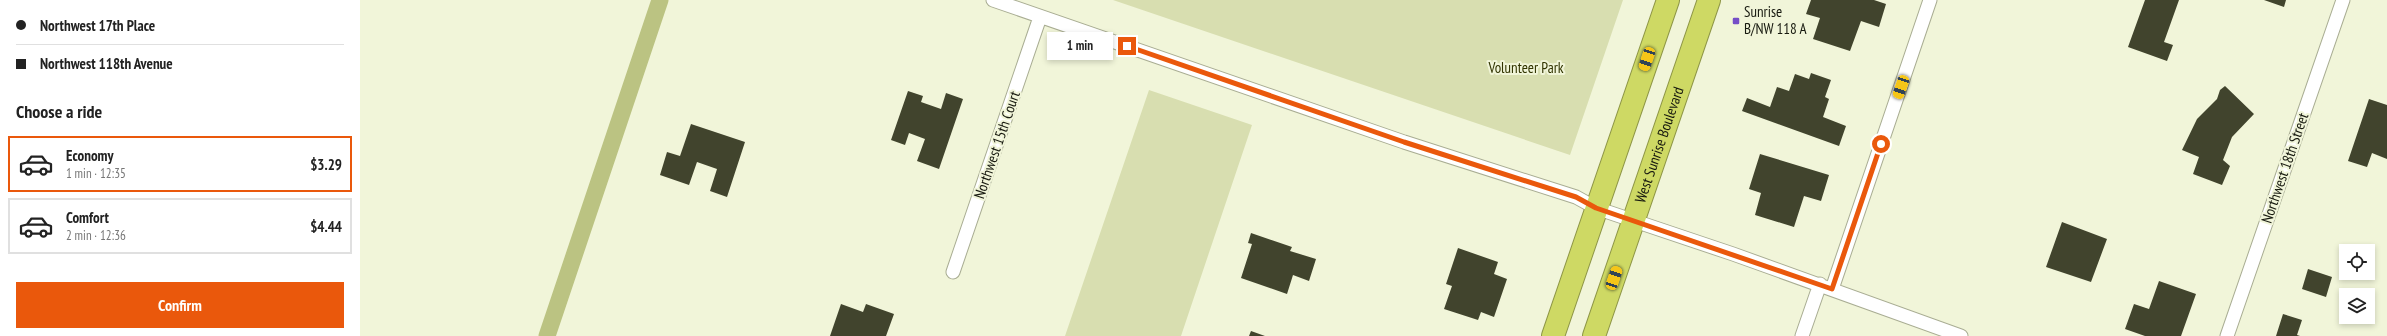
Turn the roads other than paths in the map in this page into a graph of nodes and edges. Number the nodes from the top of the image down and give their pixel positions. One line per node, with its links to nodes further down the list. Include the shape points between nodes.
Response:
1 (993, 0): 6 (street)
2 (1668, 0): 7 (highway)
3 (1709, 0): 8 (highway, West Sunrise Boulevard)
4 (1930, 0): 11 (street)
5 (2343, 0): 16 (street, Northwest 18th Street)
6 (1040, 17): 7 (street, via 1404,142 1576,197); 9 (street, Northwest 15th Court)
7 (1596, 208): 8 (street); 12 (highway)
8 (1634, 221): 10 (street); 13 (highway, West Sunrise Boulevard)
9 (953, 272)
10 (1820, 284): 11 (street); 14 (street)
11 (1832, 289): 15 (street)
12 (1553, 336)
13 (1594, 336)
14 (1802, 336)
15 (1961, 336)
16 (2227, 336)

